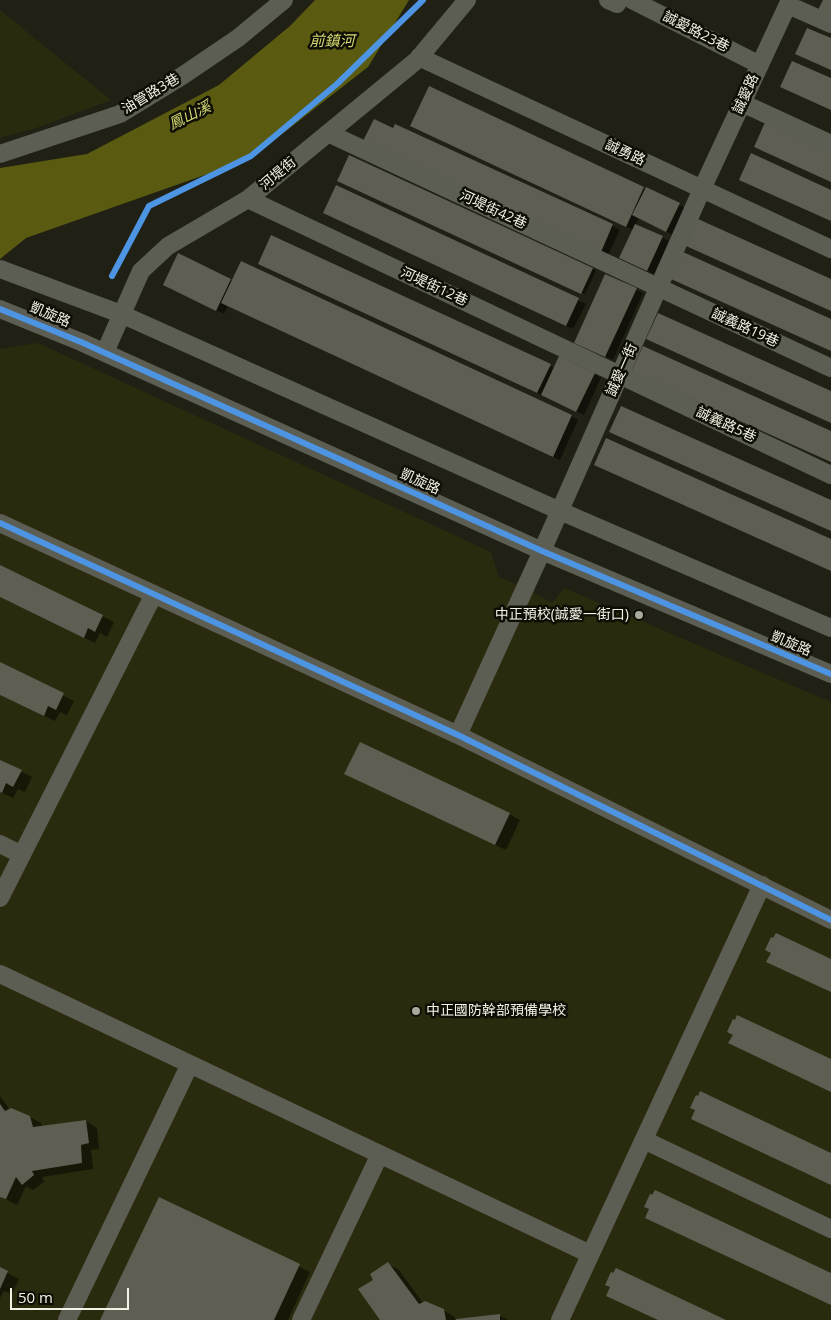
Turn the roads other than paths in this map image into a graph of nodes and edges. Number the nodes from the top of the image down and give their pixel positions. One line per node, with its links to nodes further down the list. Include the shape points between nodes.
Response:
1 (284, 0): 11 (street, 油管路3巷, via 238,38 120,114)
2 (466, 0): 6 (street, 河堤街)
3 (619, 1): 7 (street, 誠愛路23巷)
4 (789, 3): 5 (street); 7 (street, 誠愛路)
5 (831, 24)
6 (419, 57): 9 (street, 河堤街); 12 (street, 誠勇路)
7 (760, 64): 8 (street, 誠愛路)
8 (742, 104): 10 (street); 12 (street, 誠愛路)
9 (328, 133): 13 (street, 河堤街); 16 (street, 河堤街42巷)
10 (831, 144)
11 (0, 154)
12 (702, 189): 14 (street, 誠勇路); 16 (street, 誠愛一街)
13 (248, 199): 18 (street, 河堤街, via 168,246 141,271); 21 (street, 河堤街12巷)
14 (831, 249)
15 (0, 269): 18 (street, 凱旋路)
16 (659, 287): 20 (street, 誠義路19巷); 21 (street, 誠愛一街)
17 (0, 309): 19 (street, 凱旋路)
18 (121, 314): 19 (street, 河堤街); 23 (street, 凱旋路)
19 (105, 352): 25 (street, 凱旋路)
20 (831, 368)
21 (620, 375): 22 (street, 誠義路5巷); 23 (street, 誠愛一街)
22 (831, 476)
23 (560, 511): 25 (street, 誠愛一街); 27 (street, 凱旋路)
24 (0, 523): 26 (street)
25 (542, 551): 28 (street, 凱旋路); 29 (street, 誠愛一街)
26 (154, 594): 29 (street); 31 (street)
27 (831, 628)
28 (831, 674)
29 (458, 735): 32 (street)
30 (0, 844): 31 (street)
31 (22, 855): 33 (street)
32 (762, 886): 34 (street); 37 (street)
33 (0, 898)
34 (831, 920)
35 (0, 974): 36 (street)
36 (190, 1064): 38 (street); 41 (street)
37 (644, 1140): 39 (street); 40 (street)
38 (380, 1154): 40 (street); 42 (street)
39 (831, 1229)
40 (590, 1254): 43 (street)
41 (67, 1320)
42 (301, 1320)
43 (560, 1320)

